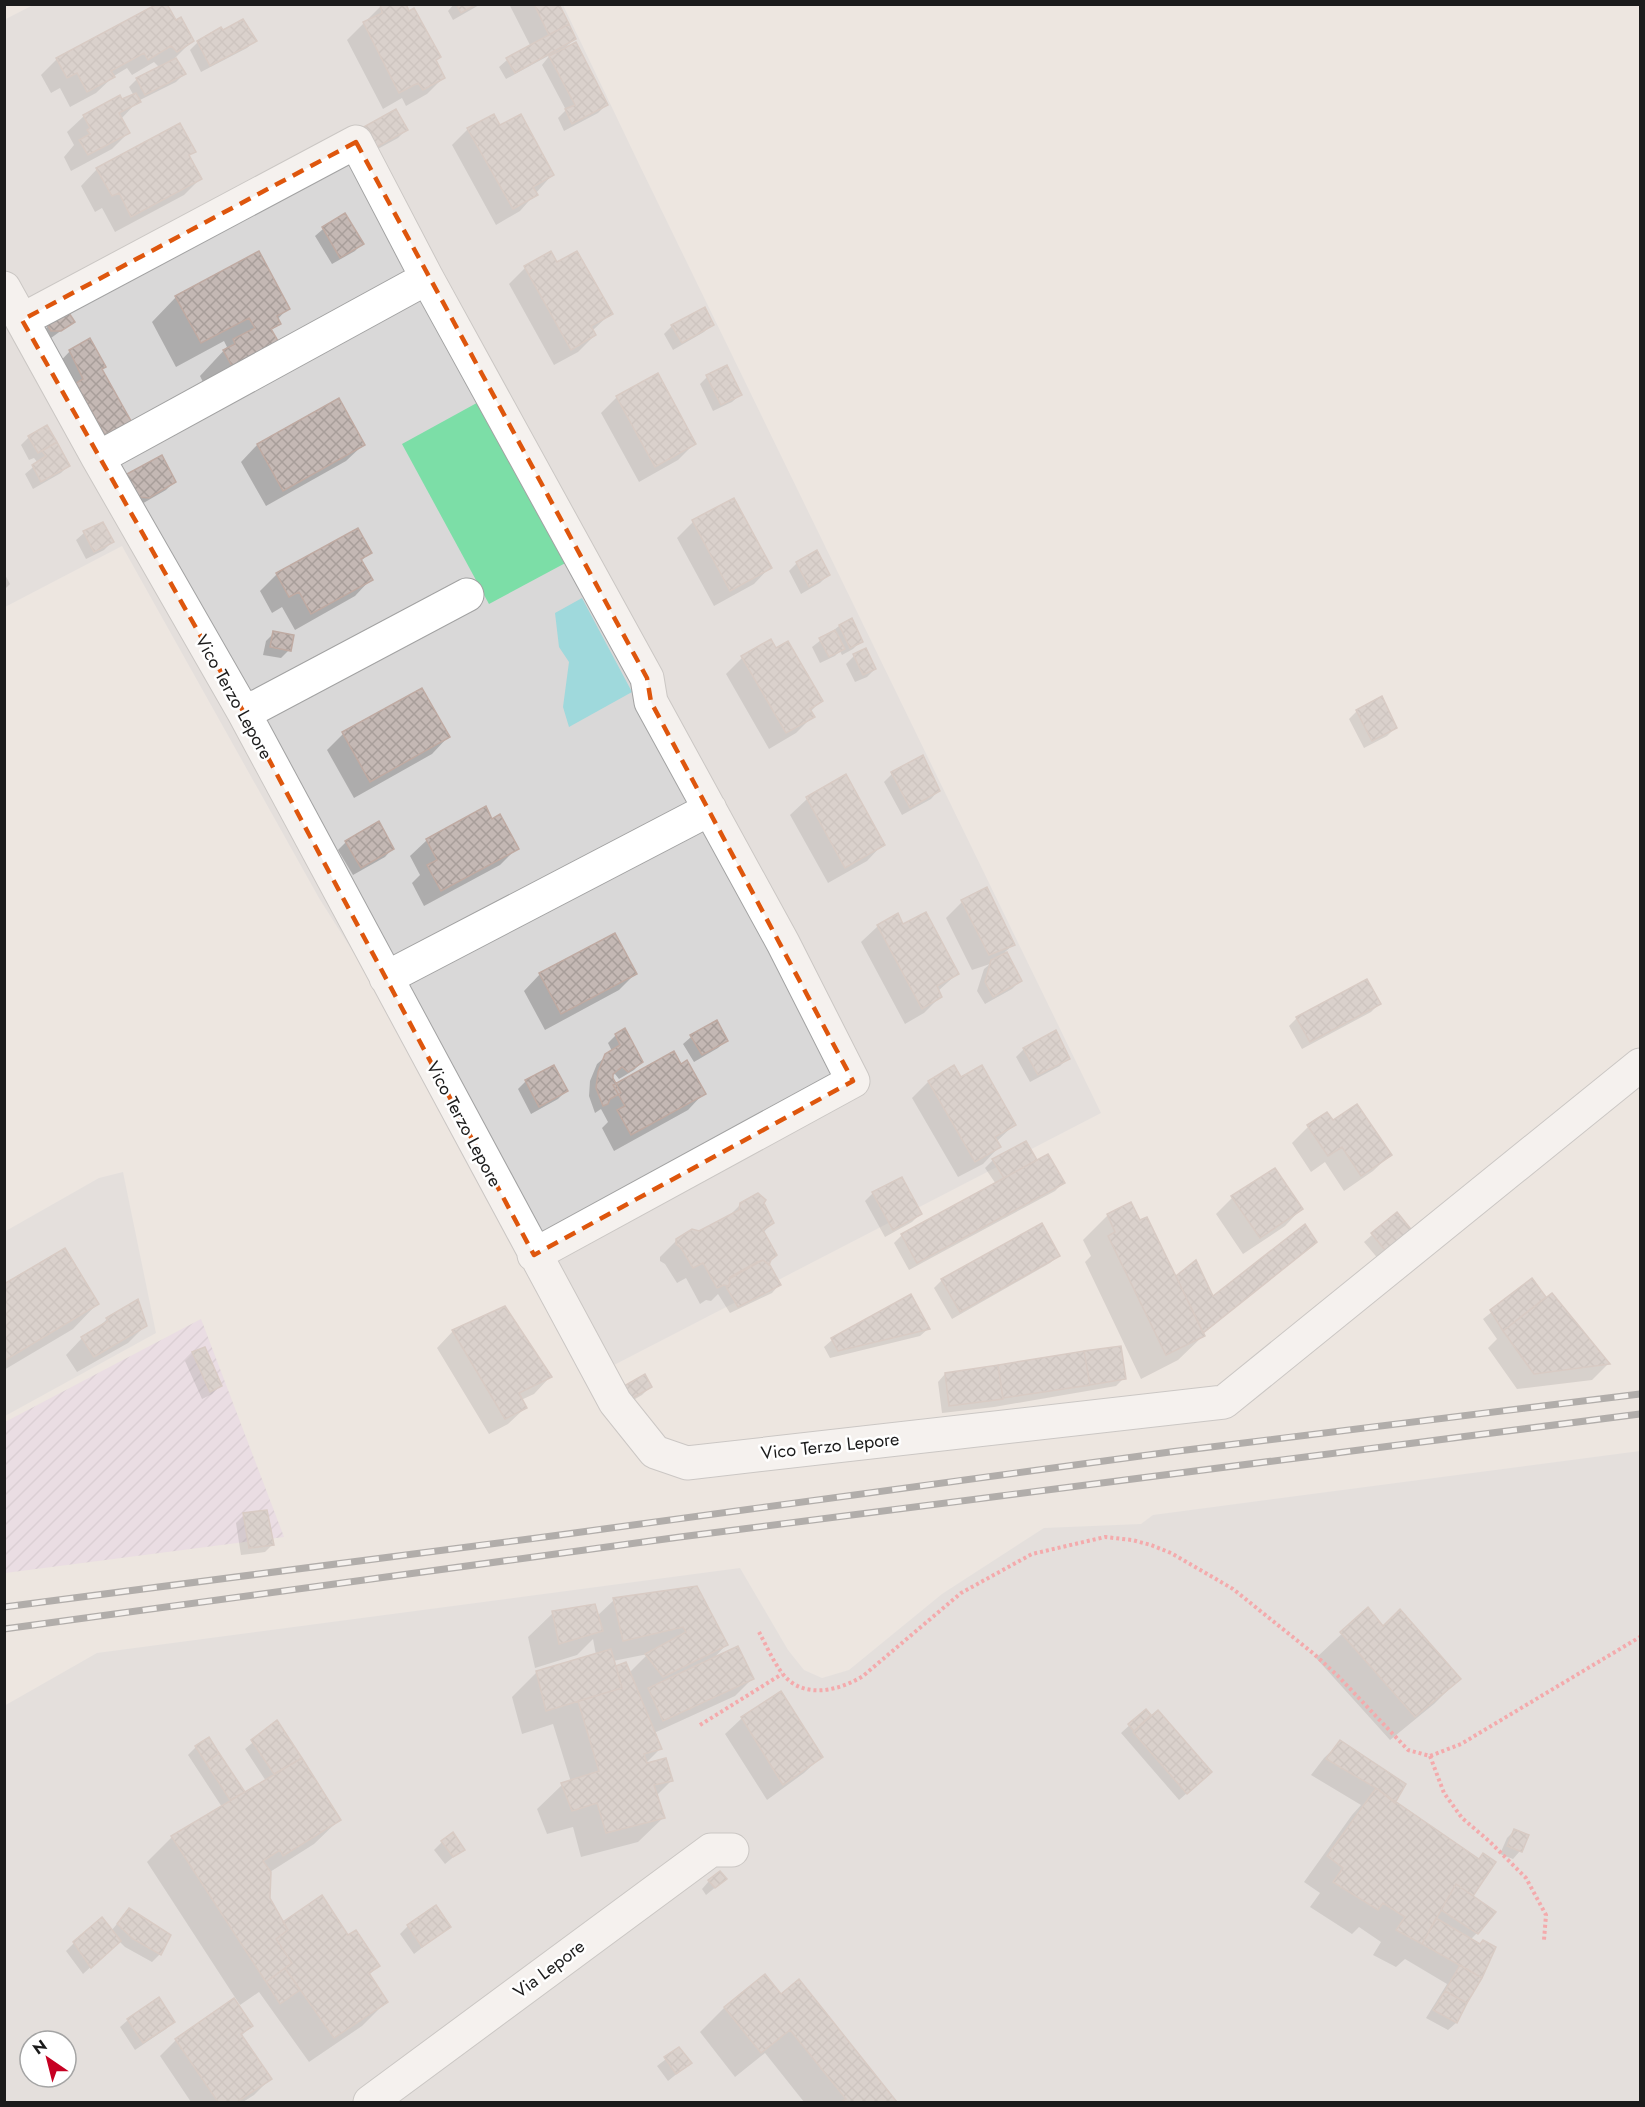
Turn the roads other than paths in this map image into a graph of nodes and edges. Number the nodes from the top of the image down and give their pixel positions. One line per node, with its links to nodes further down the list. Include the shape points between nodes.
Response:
1 (427, 278): 3 (street, via 356,142); 4 (street); 7 (street, via 647,678 651,702)
2 (4, 288): 3 (street, Vico Terzo Lepore)
3 (22, 320): 4 (street, Vico Terzo Lepore)
4 (98, 458): 6 (street, Vico Terzo Lepore)
5 (467, 595): 6 (street)
6 (243, 711): 8 (street, Vico Terzo Lepore)
7 (710, 809): 8 (street); 10 (street, via 853,1081)
8 (386, 978): 10 (street, Vico Terzo Lepore)
9 (1641, 1065): 10 (street, Vico Terzo Lepore, via 1224,1402 687,1462 654,1452 615,1402)
10 (534, 1255)
11 (732, 1850): 12 (street, Via Lepore, via 711,1850)
12 (370, 2103)

